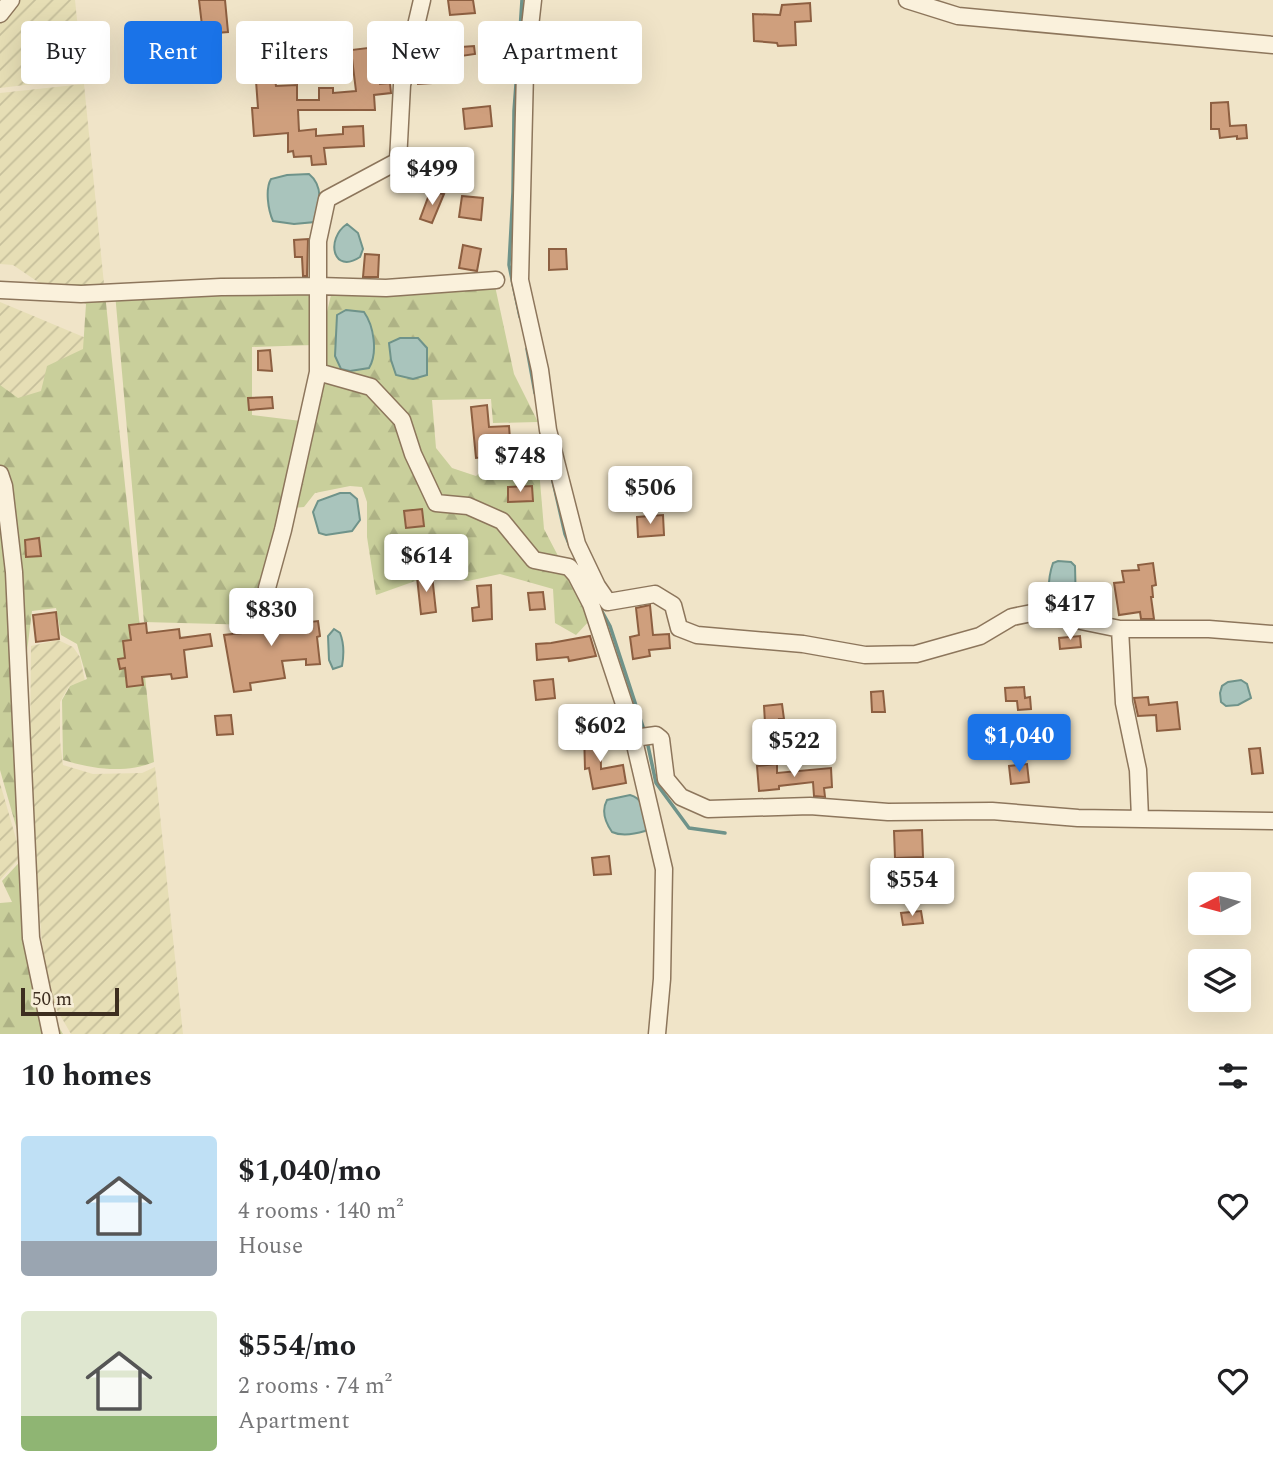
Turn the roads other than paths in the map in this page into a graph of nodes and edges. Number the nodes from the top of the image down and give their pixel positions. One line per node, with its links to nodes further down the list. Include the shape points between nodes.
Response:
1 (11, 0): 5 (street)
2 (422, 0): 8 (street, via 402,85 398,161 327,199 318,241)
3 (533, 0): 13 (street, via 525,71 520,280 548,430 577,544 608,602 655,594 673,604 679,628 697,635 803,644 865,655 916,653 980,636 1012,617 1037,612)
4 (907, 0): 6 (street, via 958,16)
5 (0, 14)
6 (1273, 45)
7 (496, 280): 8 (street, via 386,288)
8 (319, 286): 9 (street, via 81,294); 10 (street)
9 (0, 290)
10 (318, 372): 12 (street); 15 (street, via 371,387 402,420 412,454 436,503 468,506 502,522 534,560 569,568 576,575 596,616)
11 (0, 474): 18 (street, via 14,572 31,938)
12 (267, 589)
13 (1120, 629): 14 (street); 16 (street, via 1124,703 1138,770)
14 (1273, 634)
15 (634, 738): 16 (street, via 656,735 661,739 666,779 681,797 708,809 810,806); 19 (street, via 664,869)
16 (1140, 818): 17 (street)
17 (1273, 821)
18 (51, 1034)
19 (657, 1034)

